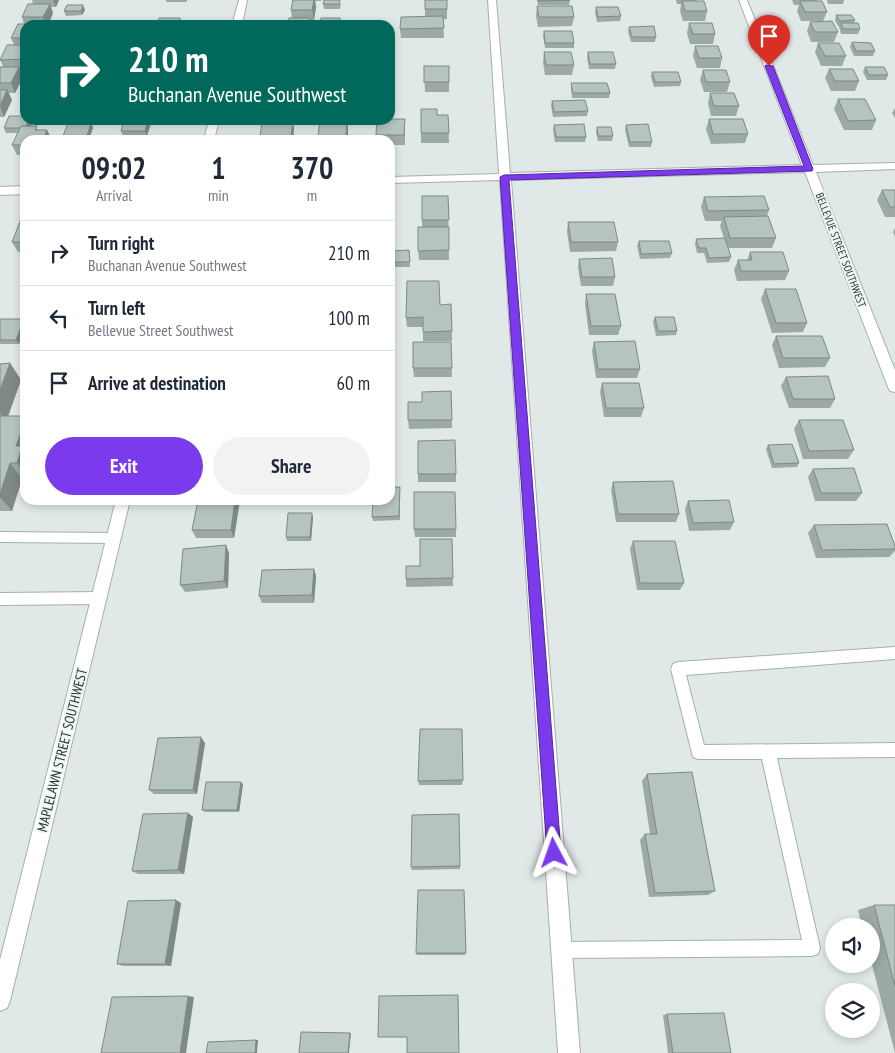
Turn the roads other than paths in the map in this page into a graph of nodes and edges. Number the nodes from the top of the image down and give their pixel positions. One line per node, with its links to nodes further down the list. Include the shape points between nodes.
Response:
1 (243, 0): 4 (street)
2 (492, 0): 7 (street)
3 (743, 0): 6 (street, BELLEVUE STREET SOUTHWEST)
4 (237, 20)
5 (895, 166): 6 (street)
6 (809, 169): 7 (street); 11 (street, BELLEVUE STREET SOUTHWEST)
7 (504, 177): 8 (street); 20 (street)
8 (395, 180)
9 (0, 190): 10 (street)
10 (20, 190)
11 (895, 388)
12 (122, 505): 14 (street, MAPLELAWN STREET SOUTHWEST)
13 (0, 537): 14 (lane)
14 (114, 538): 15 (street, MAPLELAWN STREET SOUTHWEST)
15 (100, 598): 16 (lane); 21 (street, MAPLELAWN STREET SOUTHWEST)
16 (0, 600)
17 (895, 653): 19 (lane, via 678,669 698,752)
18 (895, 750): 19 (lane)
19 (768, 751): 20 (lane, via 812,948)
20 (561, 950): 22 (street)
21 (0, 1000)
22 (569, 1053)

